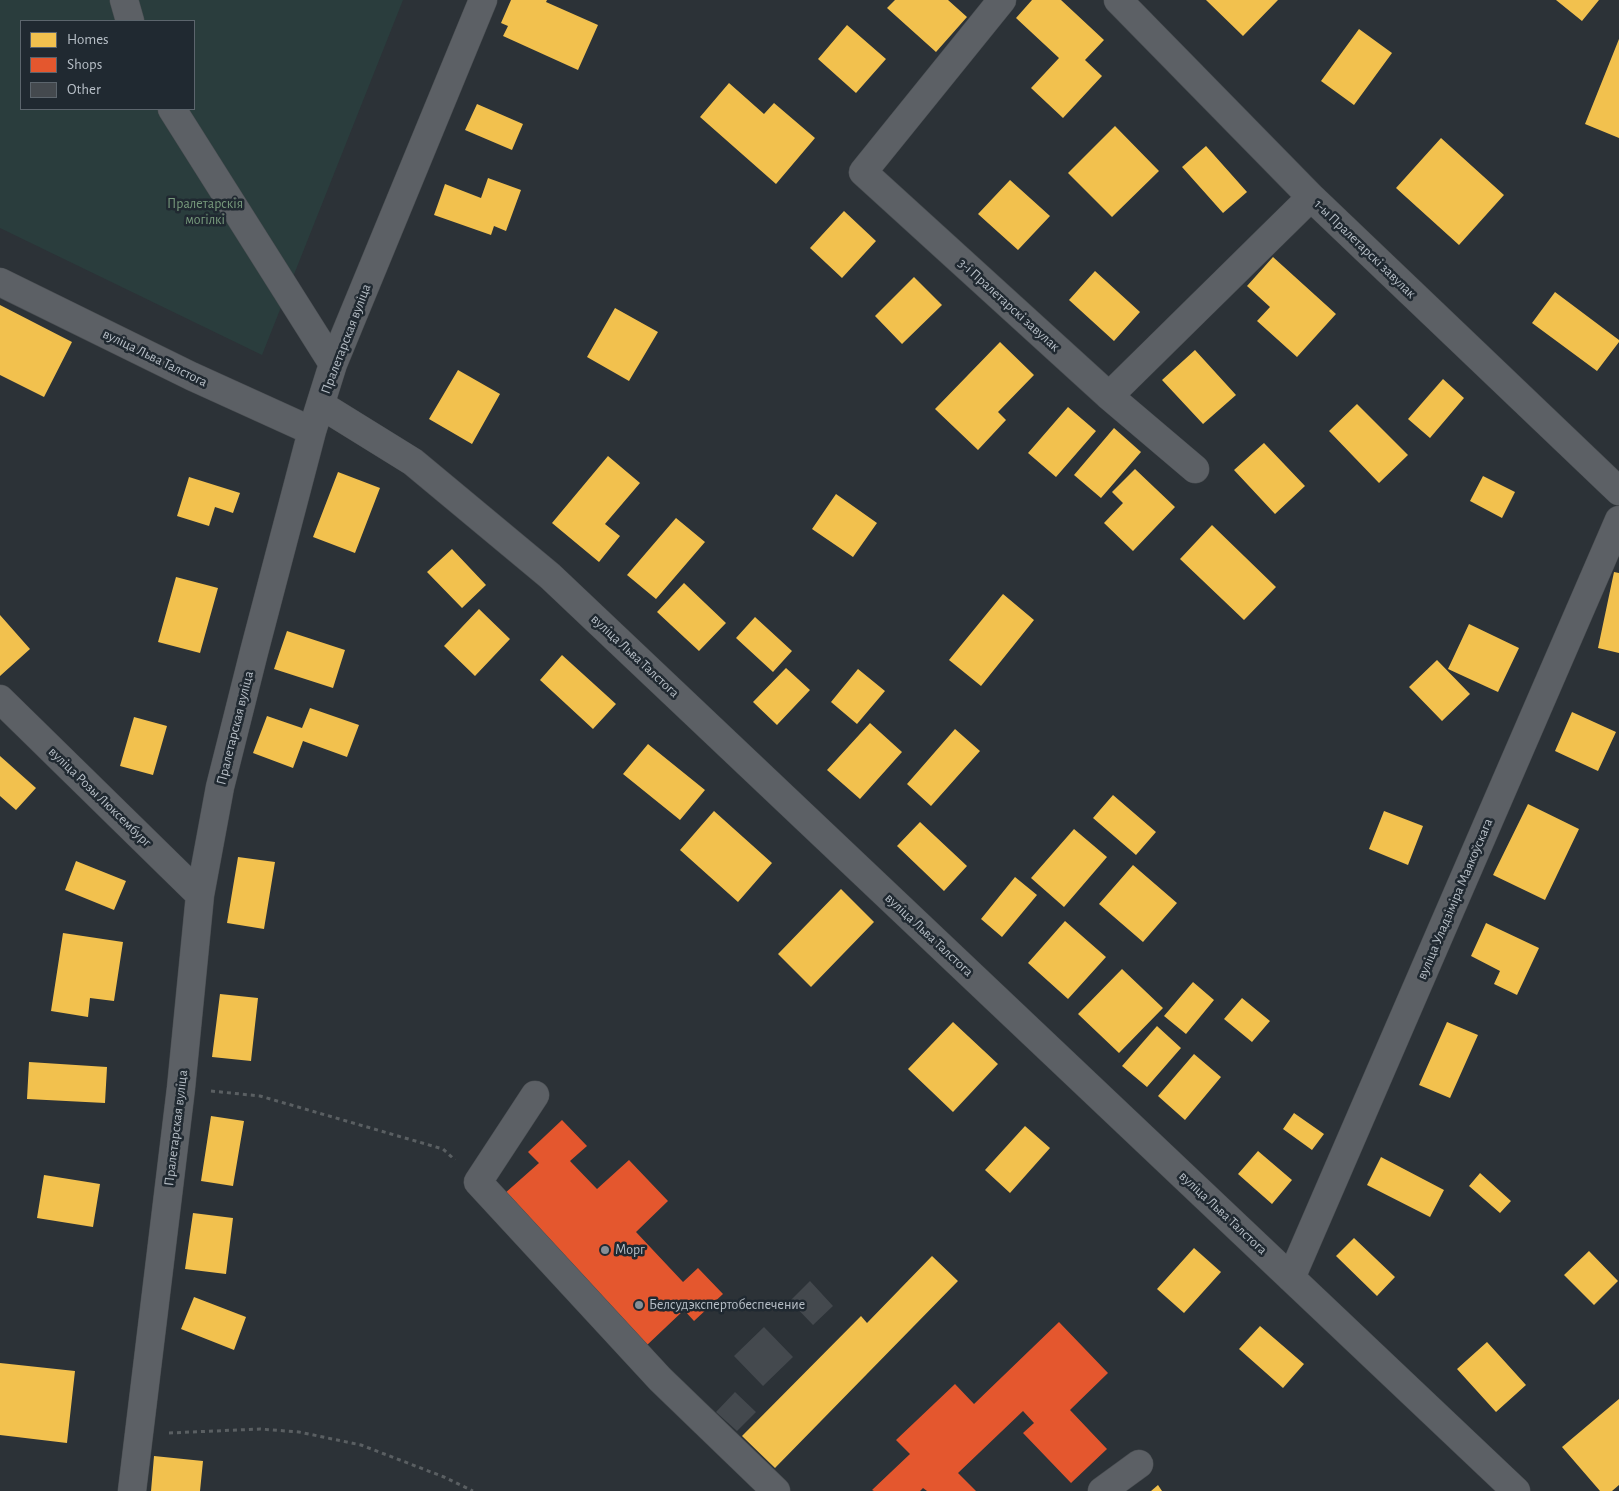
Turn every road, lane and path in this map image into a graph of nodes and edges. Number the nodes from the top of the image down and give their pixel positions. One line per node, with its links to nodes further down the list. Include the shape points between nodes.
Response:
1 (124, 0): 5 (street)
2 (483, 0): 9 (street, Пралетарская вуліца)
3 (1002, 0): 10 (street, 3-і Пралетарскі завулак, via 862,172)
4 (1118, 0): 7 (street, 1-ы Пралетарскі завулак)
5 (130, 20)
6 (173, 110): 9 (street)
7 (1311, 197): 10 (street); 13 (street, 1-ы Пралетарскі завулак)
8 (0, 282): 11 (street, вуліца Льва Талстога, via 191,376)
9 (333, 364): 11 (street, Пралетарская вуліца)
10 (1109, 396): 12 (street)
11 (317, 418): 16 (street, Пралетарская вуліца, via 220,787); 20 (street, вуліца Льва Талстога, via 413,462 550,576)
12 (1195, 469)
13 (1619, 491)
14 (1619, 520): 20 (street, вуліца Уладзіміра Маякоўскага)
15 (0, 699): 16 (street, вуліца Розы Люксембург)
16 (200, 895): 17 (street, Пралетарская вуліца)
17 (181, 1088): 19 (path, via 260,1096 444,1149); 21 (street, Пралетарская вуліца)
18 (535, 1095): 19 (street)
19 (478, 1182): 25 (street, via 660,1379)
20 (1291, 1278): 27 (street, вуліца Льва Талстога)
21 (139, 1435): 23 (street, Пралетарская вуліца); 24 (path, via 260,1429 299,1432 362,1445)
22 (1139, 1464): 26 (street)
23 (132, 1491)
24 (473, 1491)
25 (776, 1491)
26 (1102, 1491)
27 (1516, 1491)

